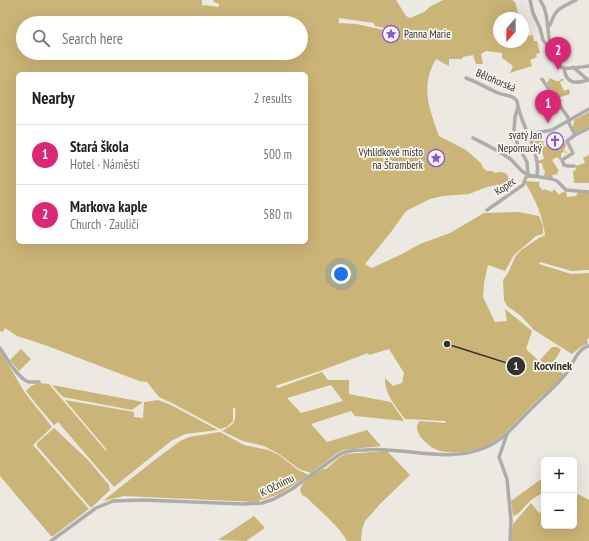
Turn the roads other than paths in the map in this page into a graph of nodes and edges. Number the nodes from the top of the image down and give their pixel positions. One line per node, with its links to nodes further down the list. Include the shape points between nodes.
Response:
1 (530, 0): 5 (street, via 543,40)
2 (540, 0): 4 (street)
3 (576, 0): 4 (street, via 557,10)
4 (548, 26): 5 (street)
5 (550, 44): 8 (street, via 556,62)
6 (589, 66): 7 (street)
7 (573, 67): 8 (street); 11 (street)
8 (564, 68): 11 (street, via 569,80 577,83)
9 (466, 78): 12 (street, Bělohorská, via 499,93 511,95)
10 (542, 79): 15 (street)
11 (588, 80)
12 (517, 101): 13 (street, Kopec)
13 (518, 107): 17 (street, Kopec); 21 (street, Kopec, via 514,130 518,146 527,162)
14 (589, 109): 15 (street)
15 (568, 121): 17 (street, via 552,130); 18 (street)
16 (589, 128): 18 (street)
17 (529, 134): 22 (street, Kopec, via 537,165)
18 (575, 135): 20 (street, via 567,141 573,153 562,160 564,165)
19 (473, 138): 21 (street, Kopec, via 502,153)
20 (574, 166)
21 (528, 175): 22 (street, Kopec); 24 (street, Kopec, via 523,185)
22 (536, 176): 23 (street, via 557,181 566,190)
23 (589, 192)
24 (486, 210)
25 (589, 346): 28 (street, K Očnímu, via 576,355 565,376)
26 (0, 348): 27 (street, via 9,363 23,377 29,382)
27 (39, 382)
28 (507, 433): 29 (street, K Očnímu, via 486,448 462,454 390,449 348,451 340,454 292,489 260,504 113,501 96,508); 30 (street, K Očnímu, via 499,457 507,479 511,520)
29 (51, 541)
30 (510, 541)

